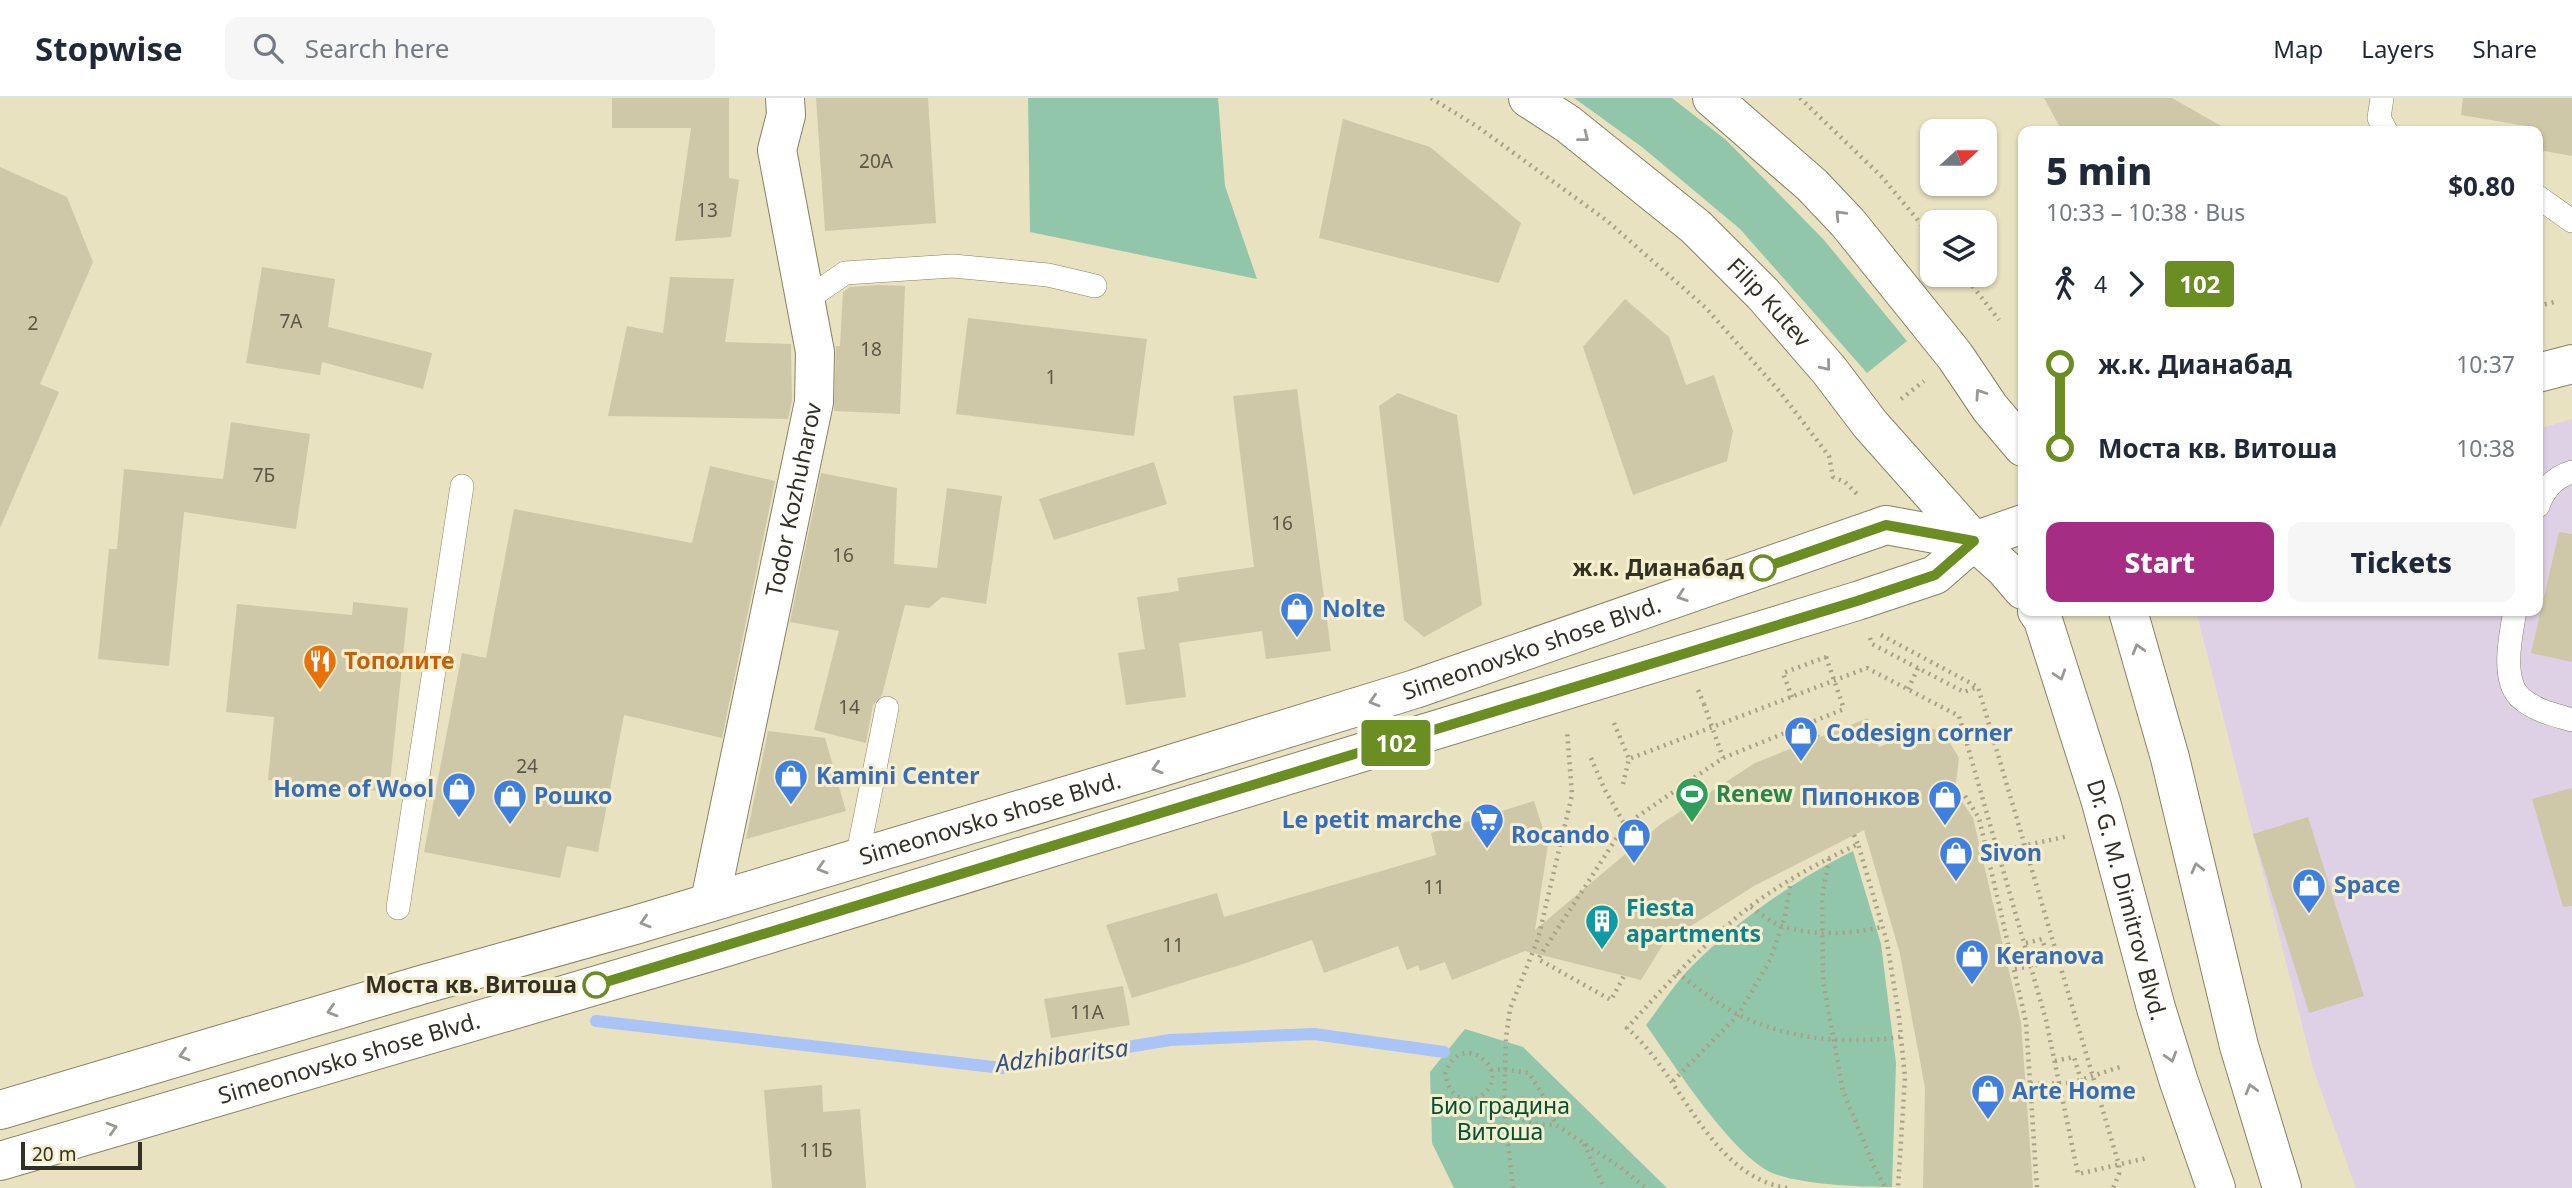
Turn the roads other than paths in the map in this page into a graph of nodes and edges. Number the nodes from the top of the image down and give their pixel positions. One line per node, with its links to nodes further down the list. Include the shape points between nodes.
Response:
1 (785, 98): 9 (main road, Todor Kozhuharov, via 778,150)
2 (1528, 98): 17 (main road, Filip Kutev, one-way to 17, via 1569,124 1696,227 1754,284)
3 (1712, 98): 12 (main road, one-way to 3, via 1848,223 1812,185)
4 (2382, 98): 5 (lane, via 2379,118)
5 (2383, 126)
6 (2543, 201): 7 (lane)
7 (2572, 221)
8 (1095, 286): 9 (lane, via 1048,275 953,266 845,273)
9 (806, 300): 25 (main road, Todor Kozhuharov, via 815,352 814,402)
10 (2572, 364): 11 (main road)
11 (2543, 372)
12 (2018, 441)
13 (2572, 472): 15 (lane, via 2560,476)
14 (461, 486): 26 (lane)
15 (2543, 492)
16 (2018, 526): 17 (main road, Simeonovsko shose Blvd.)
17 (1974, 541): 18 (main road); 24 (main road, Simeonovsko shose Blvd., one-way to 24, via 1886,525 1415,688); 28 (main road, Simeonovsko shose Blvd., one-way to 17, via 723,948 1857,601 1935,575)
18 (2018, 584)
19 (2040, 616): 29 (main road, Dr. G. M. Dimitrov Blvd., one-way to 29, via 2101,802 2175,1070)
20 (2129, 616): 30 (main road, one-way to 20, via 2239,1046 2170,758)
21 (2514, 616): 23 (lane, via 2507,668 2519,698 2545,713)
22 (887, 708): 24 (lane)
23 (2572, 720)
24 (857, 858): 25 (main road, Simeonovsko shose Blvd., one-way to 25)
25 (710, 901): 27 (main road, Simeonovsko shose Blvd., one-way to 27)
26 (398, 908)
27 (0, 1110)
28 (0, 1161)
29 (2216, 1188)
30 (2282, 1188)

